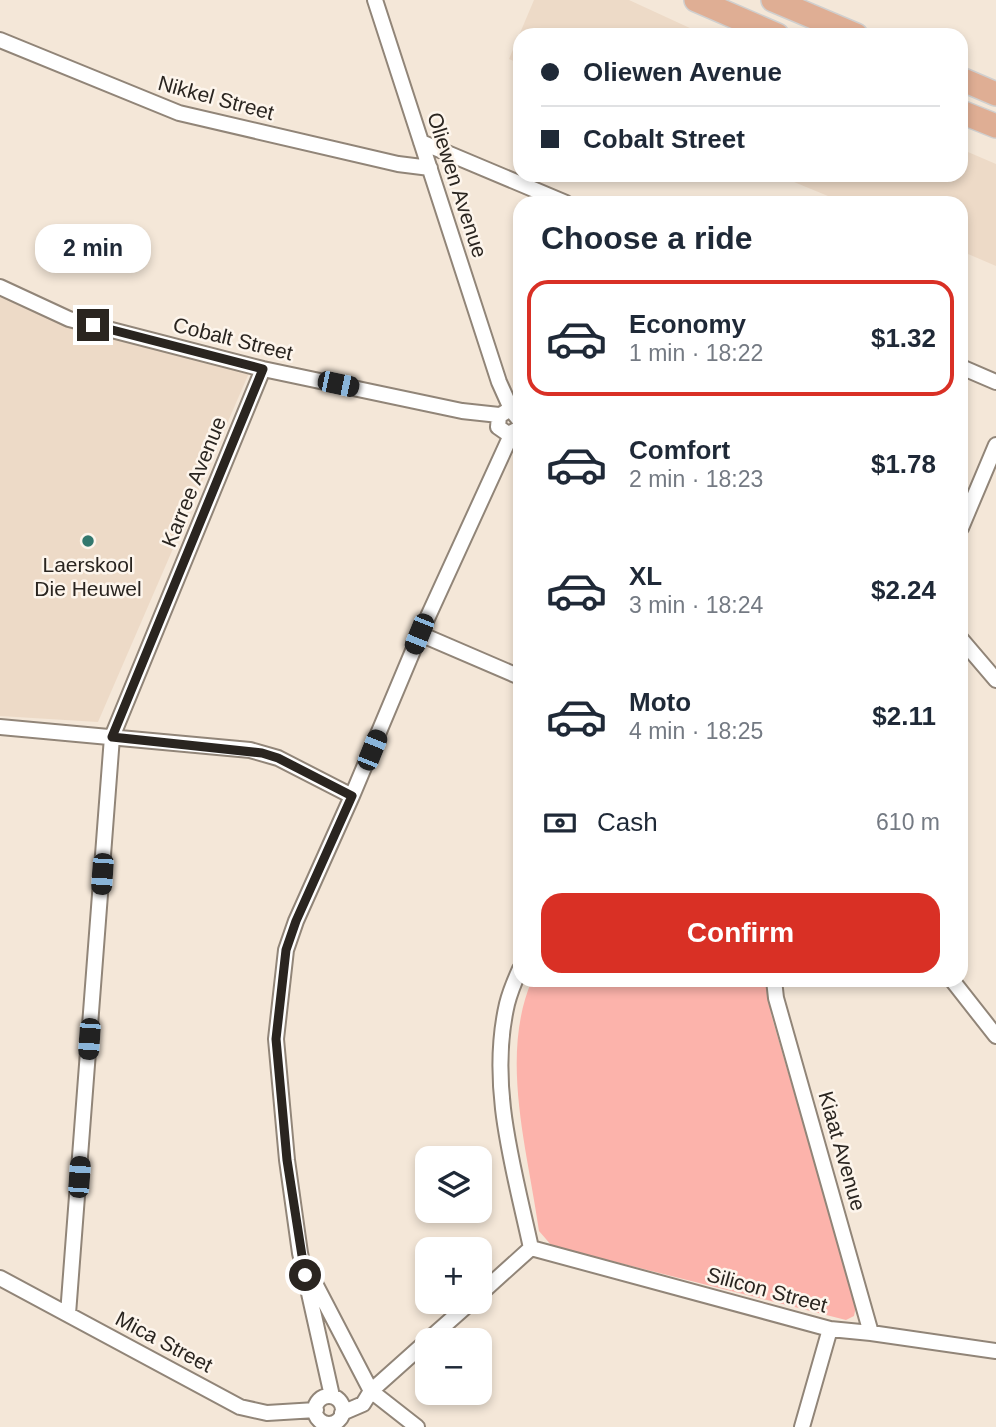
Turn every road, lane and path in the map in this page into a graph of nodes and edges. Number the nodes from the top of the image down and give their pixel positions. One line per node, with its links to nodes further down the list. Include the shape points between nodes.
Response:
1 (375, 0): 11 (street, Oliewen Avenue)
2 (696, 0): 4 (main road)
3 (773, 0): 5 (main road)
4 (761, 28)
5 (839, 28)
6 (0, 40): 12 (street, Nikkel Street, via 179,113)
7 (968, 82): 8 (main road)
8 (996, 94)
9 (968, 115): 10 (main road)
10 (996, 126)
11 (421, 142): 12 (street, Oliewen Avenue); 13 (street)
12 (430, 168): 20 (street, Oliewen Avenue)
13 (513, 181)
14 (516, 182): 15 (street)
15 (549, 196)
16 (0, 287): 17 (street, Cobalt Street, via 69,319)
17 (263, 369): 20 (street, Cobalt Street); 28 (street, Karree Avenue)
18 (968, 371): 19 (street)
19 (996, 382)
20 (510, 424): 23 (street, via 497,463)
21 (996, 445): 22 (street)
22 (968, 511)
23 (419, 634): 25 (street); 29 (street)
24 (968, 647): 26 (street)
25 (513, 674)
26 (996, 680)
27 (0, 727): 28 (street)
28 (112, 737): 29 (street, via 262,753); 38 (street, Karree Avenue)
29 (352, 796): 35 (street, via 286,950 277,1020 287,1160)
30 (513, 987): 34 (street, via 503,1027 502,1097)
31 (775, 987): 42 (street, Kiaat Avenue)
32 (958, 987): 33 (street)
33 (996, 1036)
34 (531, 1248): 37 (street); 41 (street, Silicon Street)
35 (300, 1253): 45 (street); 46 (street)
36 (0, 1278): 38 (street, Mica Street)
37 (492, 1283)
38 (68, 1314): 46 (street, Mica Street, via 240,1407 267,1413)
39 (457, 1314): 40 (street)
40 (442, 1328)
41 (830, 1329): 42 (street, Silicon Street); 48 (street)
42 (871, 1333): 43 (street, Silicon Street)
43 (996, 1351)
44 (415, 1352): 45 (street)
45 (371, 1391): 46 (street, Mica Street, via 360,1406); 47 (street)
46 (330, 1413)
47 (417, 1427)
48 (802, 1427)

